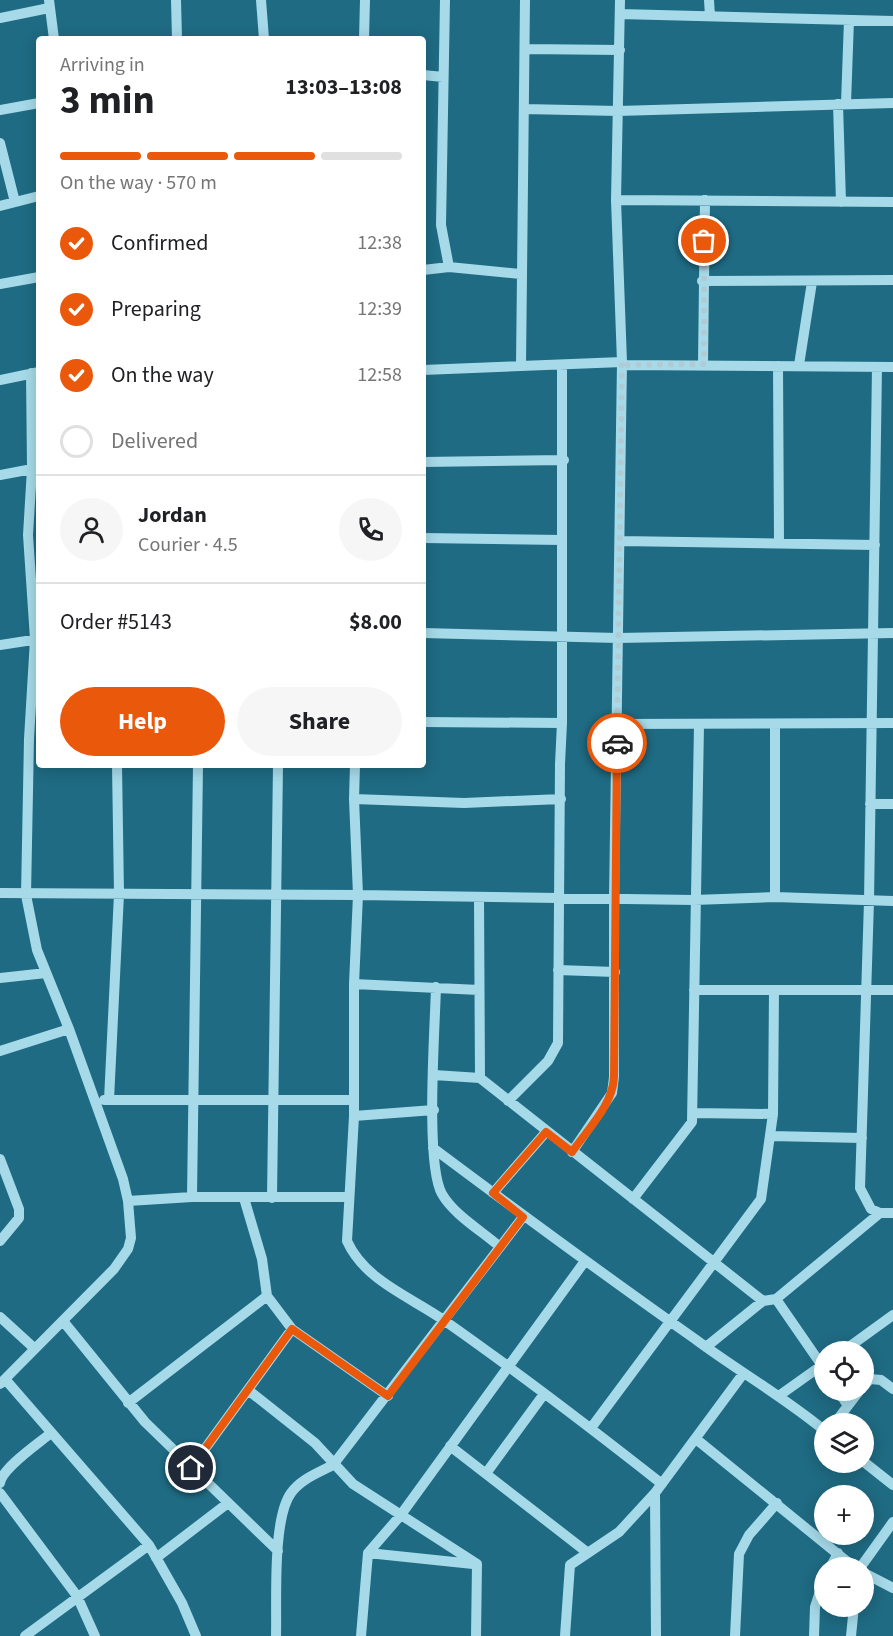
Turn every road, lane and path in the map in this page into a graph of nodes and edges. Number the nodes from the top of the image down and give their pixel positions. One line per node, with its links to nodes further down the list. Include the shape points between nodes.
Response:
1 (177, 0): 15 (street)
2 (261, 0): 16 (street)
3 (365, 0): 17 (street)
4 (445, 0): 21 (street)
5 (525, 0): 18 (street)
6 (621, 0): 9 (street)
7 (709, 0): 10 (street)
8 (49, 4): 11 (street); 14 (street)
9 (620, 14): 10 (street); 19 (street)
10 (710, 16): 12 (street)
11 (0, 18)
12 (849, 20): 13 (street); 22 (street)
13 (893, 21)
14 (54, 36)
15 (177, 36)
16 (264, 36)
17 (364, 36)
18 (525, 49): 19 (street); 25 (street)
19 (620, 50): 27 (street)
20 (426, 75): 21 (street)
21 (443, 77): 36 (street, via 441,225)
22 (842, 103): 23 (street); 27 (street); 33 (street)
23 (893, 103)
24 (36, 104): 26 (street)
25 (524, 109): 27 (street); 38 (street)
26 (0, 110)
27 (618, 111): 30 (street)
28 (0, 143): 32 (street)
29 (36, 197): 32 (street)
30 (616, 200): 31 (street); 44 (street)
31 (705, 200): 33 (street); 41 (street)
32 (15, 202): 35 (street)
33 (841, 202): 34 (street)
34 (893, 202)
35 (0, 206)
36 (449, 267): 37 (street); 38 (street)
37 (426, 270)
38 (520, 274): 48 (street)
39 (36, 278): 43 (street)
40 (893, 280): 42 (street)
41 (702, 281): 42 (street); 45 (street)
42 (812, 282): 47 (street)
43 (0, 284)
44 (622, 362): 45 (street); 46 (street); 61 (street)
45 (704, 364): 49 (street)
46 (562, 365): 48 (street); 55 (street)
47 (799, 365): 49 (street); 50 (street)
48 (521, 366): 52 (street)
49 (778, 366): 62 (street)
50 (877, 367): 51 (street); 63 (street)
51 (893, 367)
52 (426, 370)
53 (35, 373): 54 (street); 57 (street)
54 (0, 380)
55 (564, 460): 56 (street); 60 (street)
56 (426, 462)
57 (32, 469): 58 (street); 64 (street, via 28,535)
58 (0, 475)
59 (426, 537): 60 (street)
60 (562, 540): 68 (street)
61 (620, 541): 62 (street); 69 (street)
62 (779, 543): 63 (street)
63 (875, 545): 66 (street)
64 (36, 627)
65 (426, 633): 68 (street)
66 (871, 633): 67 (street); 69 (street); 75 (street)
67 (893, 633)
68 (562, 636): 69 (street); 74 (street)
69 (618, 638): 77 (street)
70 (36, 639): 71 (street)
71 (0, 645)
72 (36, 652): 91 (street, via 29,739)
73 (426, 722): 74 (street)
74 (562, 723): 84 (street)
75 (873, 723): 76 (street); 79 (street); 86 (street)
76 (893, 723)
77 (618, 724): 78 (street); 96 (street)
78 (699, 725): 79 (street); 98 (street)
79 (776, 725): 95 (street)
80 (117, 768): 89 (street)
81 (198, 768): 93 (street)
82 (278, 768): 92 (street)
83 (356, 768): 85 (street)
84 (561, 799): 85 (street); 97 (street)
85 (354, 800): 90 (street)
86 (870, 804): 87 (street); 99 (street)
87 (893, 804)
88 (0, 893): 91 (street)
89 (119, 894): 91 (street); 93 (street); 118 (street)
90 (358, 894): 92 (street); 94 (street); 105 (street)
91 (26, 895): 103 (street, via 37,950)
92 (277, 895): 93 (street); 119 (street)
93 (197, 896): 116 (street)
94 (479, 897): 97 (street); 107 (street)
95 (775, 897): 98 (street); 99 (street)
96 (614, 898): 97 (street); 98 (street); 102 (street)
97 (560, 899): 101 (street)
98 (694, 900): 108 (street)
99 (870, 901): 100 (street); 110 (street)
100 (893, 901)
101 (558, 970): 102 (street); 121 (street, via 557,1049)
102 (615, 972): 130 (street, via 612,1093)
103 (46, 973): 104 (street); 112 (street)
104 (0, 978)
105 (354, 984): 106 (street); 120 (street)
106 (436, 987): 107 (street); 114 (street)
107 (478, 990): 115 (street)
108 (694, 990): 109 (street); 123 (street)
109 (774, 990): 110 (street); 124 (street)
110 (865, 990): 111 (street); 128 (street)
111 (893, 990)
112 (69, 1029): 113 (street); 117 (street)
113 (0, 1051)
114 (434, 1075): 115 (street); 122 (street)
115 (480, 1078): 121 (street)
116 (195, 1099): 118 (street); 119 (street); 133 (street)
117 (95, 1100): 118 (street); 138 (street)
118 (109, 1100)
119 (275, 1100): 120 (street); 136 (street)
120 (353, 1100): 125 (street)
121 (508, 1101): 126 (street)
122 (434, 1110): 125 (street); 129 (street)
123 (693, 1113): 124 (street); 137 (street, via 686,1131)
124 (773, 1114): 127 (street)
125 (354, 1116): 134 (street)
126 (546, 1132): 130 (street); 132 (street)
127 (771, 1136): 128 (street); 145 (street, via 761,1199)
128 (862, 1138): 140 (street, via 860,1188 871,1209)
129 (433, 1148): 132 (street); 143 (street, via 443,1197)
130 (572, 1152): 137 (street)
131 (0, 1159): 142 (street, via 19,1218)
132 (493, 1193): 141 (street)
133 (192, 1197): 135 (street); 138 (street)
134 (349, 1197): 136 (street); 151 (street, via 346,1231 355,1256 378,1279)
135 (244, 1198): 136 (street); 146 (street)
136 (272, 1198)
137 (633, 1199): 145 (street)
138 (129, 1201): 152 (street, via 128,1249 114,1269)
139 (893, 1212): 140 (street)
140 (880, 1213): 147 (street)
141 (523, 1217): 143 (street); 144 (street)
142 (0, 1241)
143 (500, 1246): 151 (street)
144 (585, 1262): 153 (street); 159 (street)
145 (713, 1263): 148 (street); 153 (street)
146 (267, 1296): 154 (street); 171 (street)
147 (776, 1299): 148 (street); 158 (street)
148 (763, 1300): 156 (street)
149 (893, 1315): 155 (street)
150 (0, 1317): 157 (street)
151 (444, 1320): 159 (street); 168 (street)
152 (63, 1321): 157 (street); 171 (street)
153 (669, 1321): 156 (street); 175 (street)
154 (292, 1329): 165 (street); 168 (street)
155 (857, 1341)
156 (706, 1347): 161 (street)
157 (34, 1348): 163 (street)
158 (814, 1352)
159 (509, 1369): 166 (street); 178 (street)
160 (814, 1373): 167 (street)
161 (743, 1374): 167 (street); 177 (street)
162 (874, 1379): 164 (street)
163 (2, 1382): 176 (street)
164 (893, 1389)
165 (248, 1390): 179 (street, via 315,1443); 180 (street)
166 (544, 1394): 175 (street); 182 (street)
167 (780, 1395): 174 (street)
168 (388, 1396): 179 (street)
169 (845, 1401): 172 (street)
170 (852, 1401): 172 (street)
171 (128, 1402): 180 (street)
172 (848, 1406): 173 (street)
173 (843, 1413)
174 (814, 1422)
175 (591, 1428): 185 (street)
176 (51, 1433): 183 (street, via 11,1466); 191 (street)
177 (696, 1439): 185 (street); 188 (street)
178 (450, 1446): 182 (street); 189 (street)
179 (333, 1465): 189 (street, via 353,1484); 192 (street, via 298,1485 286,1500)
180 (191, 1468): 187 (street)
181 (874, 1470): 184 (street)
182 (487, 1472): 194 (street)
183 (0, 1483)
184 (893, 1485)
185 (658, 1489): 194 (street, via 619,1532); 213 (street)
186 (0, 1493): 203 (street)
187 (228, 1503): 192 (street); 199 (street)
188 (777, 1503): 195 (street); 214 (street, via 749,1535 740,1554)
189 (400, 1516): 193 (street); 200 (street)
190 (893, 1522): 198 (street)
191 (149, 1545): 199 (street); 203 (street)
192 (278, 1551): 209 (street)
193 (368, 1553): 200 (street); 210 (street)
194 (588, 1553): 212 (street, via 567,1570)
195 (838, 1553): 196 (street); 197 (street)
196 (836, 1557)
197 (843, 1557)
198 (866, 1557)
199 (156, 1558): 208 (street)
200 (477, 1564): 211 (street)
201 (874, 1578): 202 (street)
202 (893, 1588)
203 (77, 1596): 206 (street); 207 (street)
204 (815, 1617): 215 (street)
205 (853, 1617): 216 (street)
206 (25, 1636)
207 (95, 1636)
208 (196, 1636)
209 (276, 1636)
210 (361, 1636)
211 (476, 1636)
212 (565, 1636)
213 (656, 1636)
214 (735, 1636)
215 (814, 1636)
216 (851, 1636)

